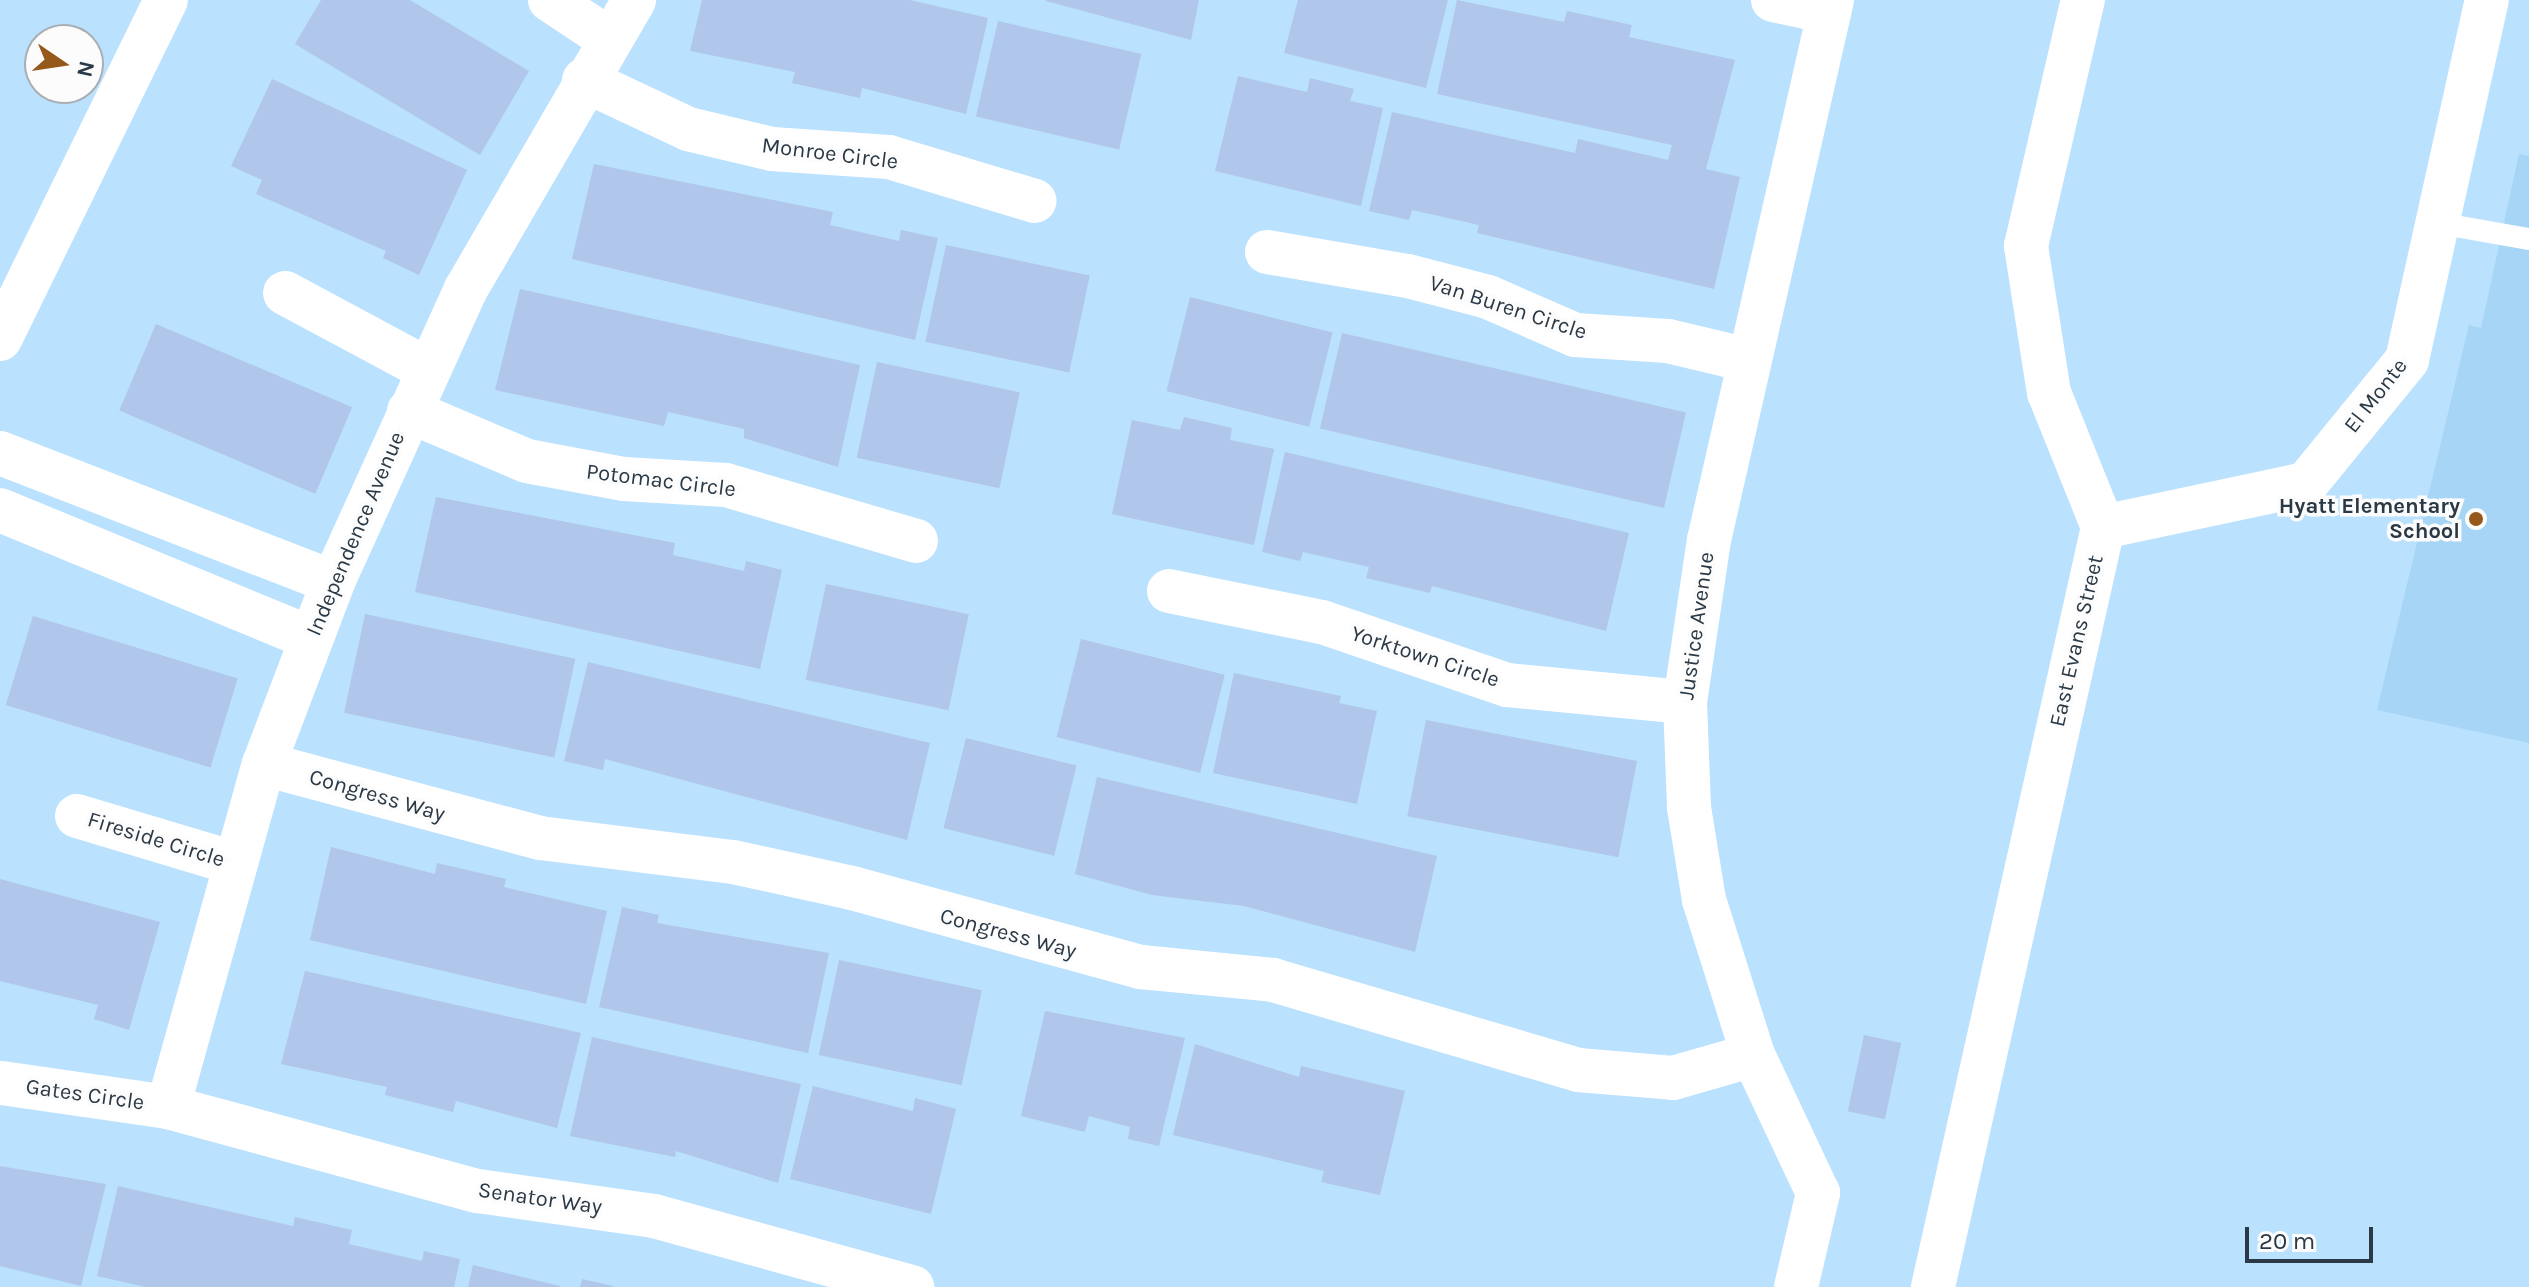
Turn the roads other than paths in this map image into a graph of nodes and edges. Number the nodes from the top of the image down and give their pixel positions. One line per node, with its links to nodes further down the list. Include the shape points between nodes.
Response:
1 (166, 0): 15 (street)
2 (550, 0): 8 (street)
3 (634, 0): 8 (street, Independence Avenue)
4 (1773, 0): 7 (street)
5 (2083, 0): 21 (street, East Evans Street, via 2026,246 2049,393)
6 (2487, 0): 11 (street, El Monte)
7 (1830, 6): 16 (street, Justice Avenue)
8 (609, 39): 9 (street, Independence Avenue)
9 (584, 80): 10 (street, Monroe Circle, via 688,129 772,149 889,157); 17 (street, Independence Avenue)
10 (1035, 201)
11 (2438, 223): 12 (lane); 21 (street, El Monte, via 2407,360 2306,484)
12 (2529, 239)
13 (1267, 252): 16 (street, Van Buren Circle, via 1408,276 1488,297 1575,335 1668,341)
14 (285, 293): 17 (street)
15 (0, 339)
16 (1748, 360): 26 (street, Justice Avenue, via 1693,623)
17 (427, 369): 18 (street, Independence Avenue)
18 (409, 411): 22 (street, Potomac Circle, via 527,461 624,479 726,485); 23 (street, Independence Avenue)
19 (0, 453): 23 (street)
20 (0, 510): 25 (street)
21 (2103, 527): 35 (street, East Evans Street)
22 (916, 541)
23 (333, 582): 25 (street, Independence Avenue)
24 (1169, 591): 26 (street, Yorktown Circle, via 1322,622 1507,685)
25 (310, 638): 27 (street, Independence Avenue)
26 (1685, 702): 30 (street, Justice Avenue, via 1689,807 1704,900)
27 (264, 764): 29 (street, Independence Avenue); 30 (street, Congress Way, via 540,838 733,862 852,888 1141,967 1273,980 1578,1070 1673,1078)
28 (77, 816): 29 (street, Fireside Circle)
29 (234, 863): 32 (street, Independence Avenue)
30 (1753, 1055): 34 (street, Justice Avenue, via 1818,1193)
31 (2, 1083): 32 (street, Gates Circle)
32 (168, 1107): 33 (street, Senator Way, via 478,1191 654,1216 755,1239)
33 (912, 1287)
34 (1796, 1287)
35 (1933, 1287)

